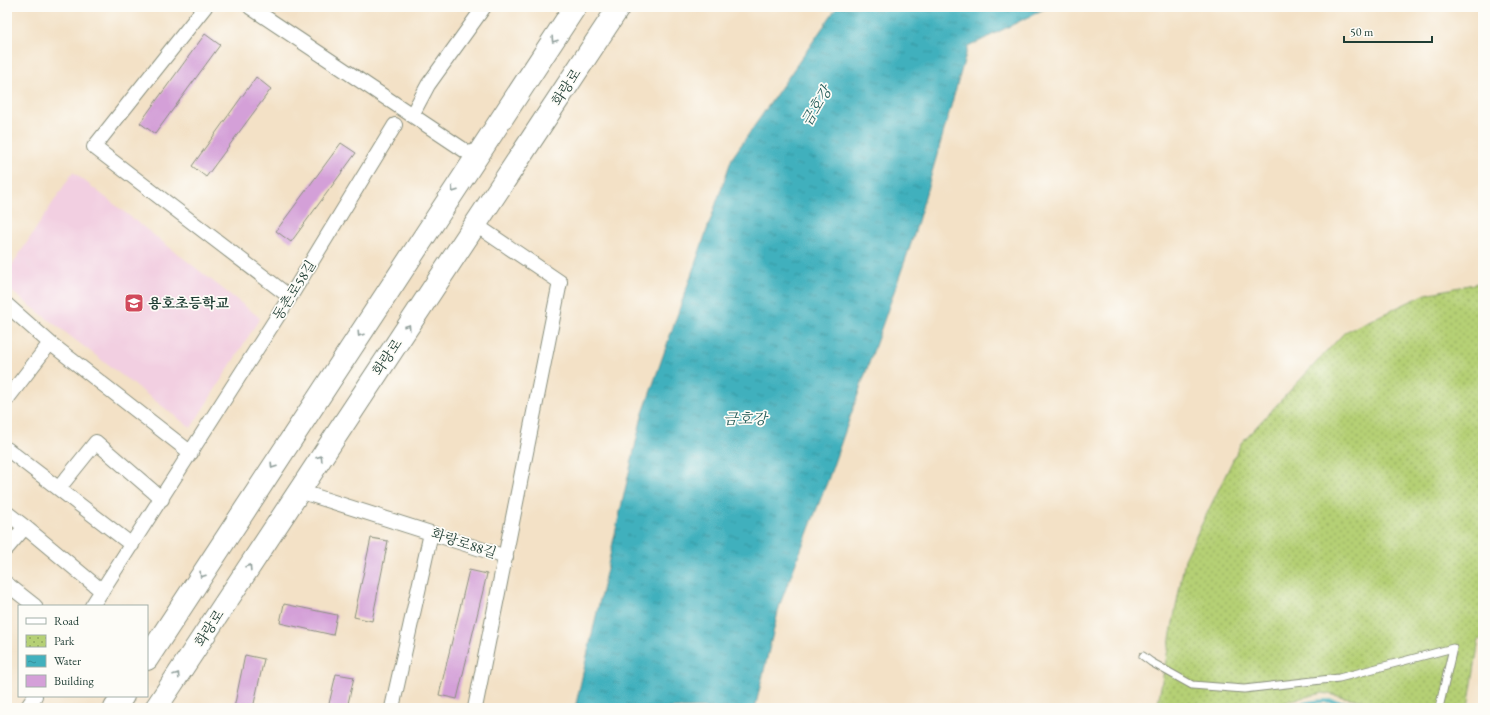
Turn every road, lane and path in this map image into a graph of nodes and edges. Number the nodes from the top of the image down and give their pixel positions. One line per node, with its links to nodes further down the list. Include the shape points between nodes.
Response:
1 (205, 7): 10 (street, via 94,148)
2 (250, 7): 6 (street)
3 (484, 7): 6 (street, via 428,85)
4 (575, 7): 8 (main road, one-way to 8)
5 (619, 7): 9 (main road, 화랑로)
6 (412, 115): 8 (street)
7 (395, 125): 10 (street, 동촌로58길)
8 (476, 158): 30 (main road, one-way to 30)
9 (476, 225): 17 (main road, 화랑로, one-way to 9); 24 (street, via 560,282)
10 (290, 297): 15 (street, 동촌로58길)
11 (7, 305): 12 (street)
12 (50, 343): 13 (street); 15 (street)
13 (7, 399)
14 (7, 449): 16 (street)
15 (191, 453): 18 (street, 동촌로58길)
16 (59, 488): 18 (street, via 96,442); 22 (street)
17 (299, 491): 21 (street, 화랑로88길); 35 (main road, 화랑로, one-way to 17)
18 (162, 499): 22 (street, 동촌로58길)
19 (7, 513): 20 (street)
20 (26, 527): 23 (street); 26 (street)
21 (431, 533): 24 (street, 화랑로88길); 36 (street)
22 (132, 545): 26 (street, 동촌로58길)
23 (7, 548)
24 (506, 557): 37 (street, 화랑로88길)
25 (7, 584): 27 (street)
26 (102, 591): 28 (street, 동촌로58길)
27 (34, 605)
28 (93, 605)
29 (1143, 656): 38 (lane, via 1192,685 1244,689 1339,678 1453,648)
30 (148, 657)
31 (34, 697): 33 (street)
32 (121, 697): 34 (main road)
33 (27, 708)
34 (115, 708)
35 (156, 708)
36 (392, 708)
37 (475, 708)
38 (1439, 708)

